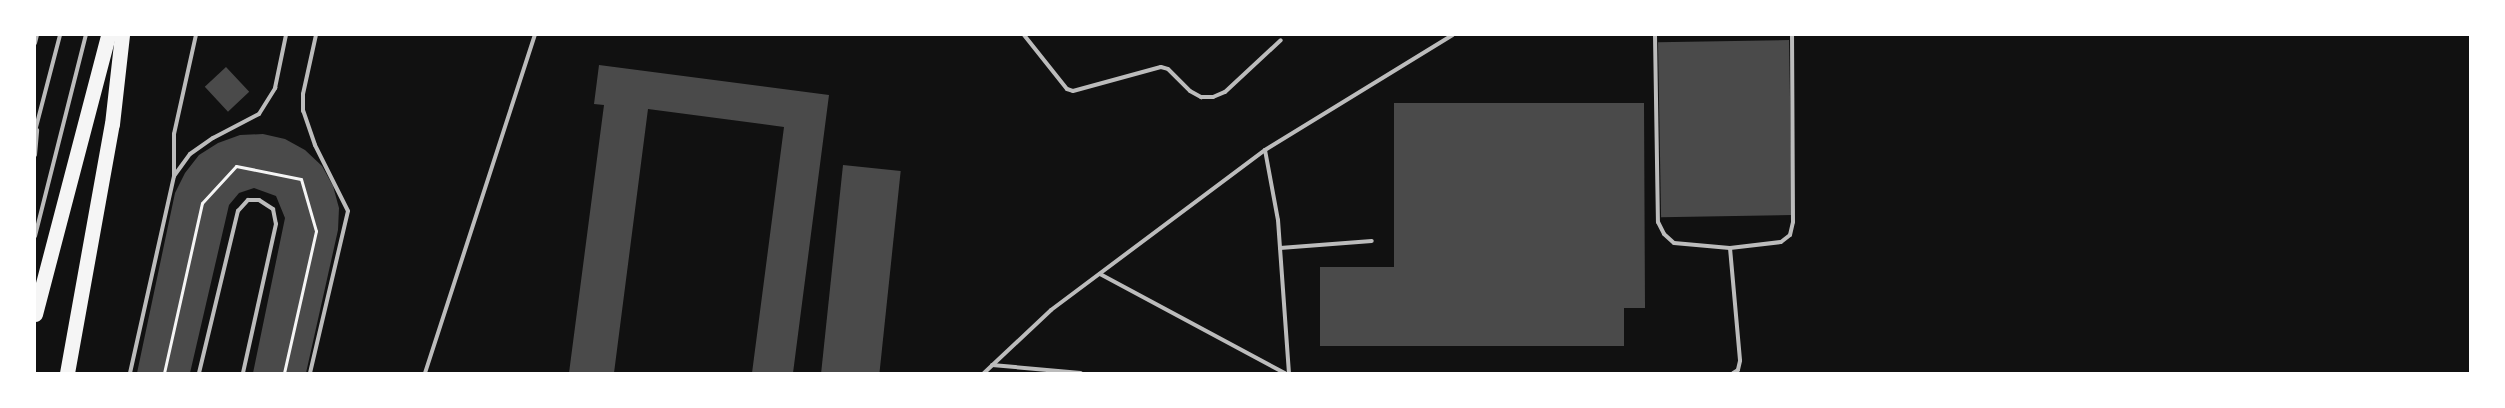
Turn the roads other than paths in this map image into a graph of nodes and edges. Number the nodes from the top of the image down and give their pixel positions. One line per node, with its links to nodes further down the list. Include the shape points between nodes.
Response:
1 (37, 35): 15 (lane)
2 (60, 35): 16 (lane)
3 (86, 35): 21 (lane)
4 (108, 35): 26 (highway)
5 (122, 35): 28 (highway, via 112,124)
6 (196, 35): 20 (lane, via 174,134)
7 (286, 35): 20 (lane, via 275,88 260,114 190,154)
8 (316, 35): 32 (lane, via 303,94 304,111 310,133 348,211)
9 (535, 35): 33 (lane)
10 (1024, 35): 14 (lane, via 1067,88 1073,91 1161,67 1168,69 1190,91 1201,97 1225,92)
11 (1453, 35): 18 (lane)
12 (1655, 35): 24 (lane, via 1658,222 1674,243)
13 (1792, 35): 24 (lane, via 1793,222 1790,235 1782,242)
14 (1281, 40)
15 (35, 43)
16 (38, 125): 17 (lane); 19 (lane)
17 (35, 131)
18 (1265, 150): 23 (lane); 25 (lane)
19 (35, 155)
20 (174, 176): 29 (lane)
21 (35, 236)
22 (1372, 241): 23 (lane)
23 (1280, 248): 37 (lane)
24 (1730, 248): 38 (lane, via 1740,361 1738,370)
25 (1100, 274): 27 (lane, via 1051,310); 36 (lane)
26 (35, 314)
27 (992, 365): 34 (lane); 35 (lane)
28 (67, 373)
29 (130, 373)
30 (198, 373): 31 (lane, via 238,211 248,200 259,200 274,209 276,224)
31 (243, 373)
32 (310, 373)
33 (425, 373)
34 (984, 373)
35 (1081, 373)
36 (1285, 373)
37 (1289, 373)
38 (1733, 373)

